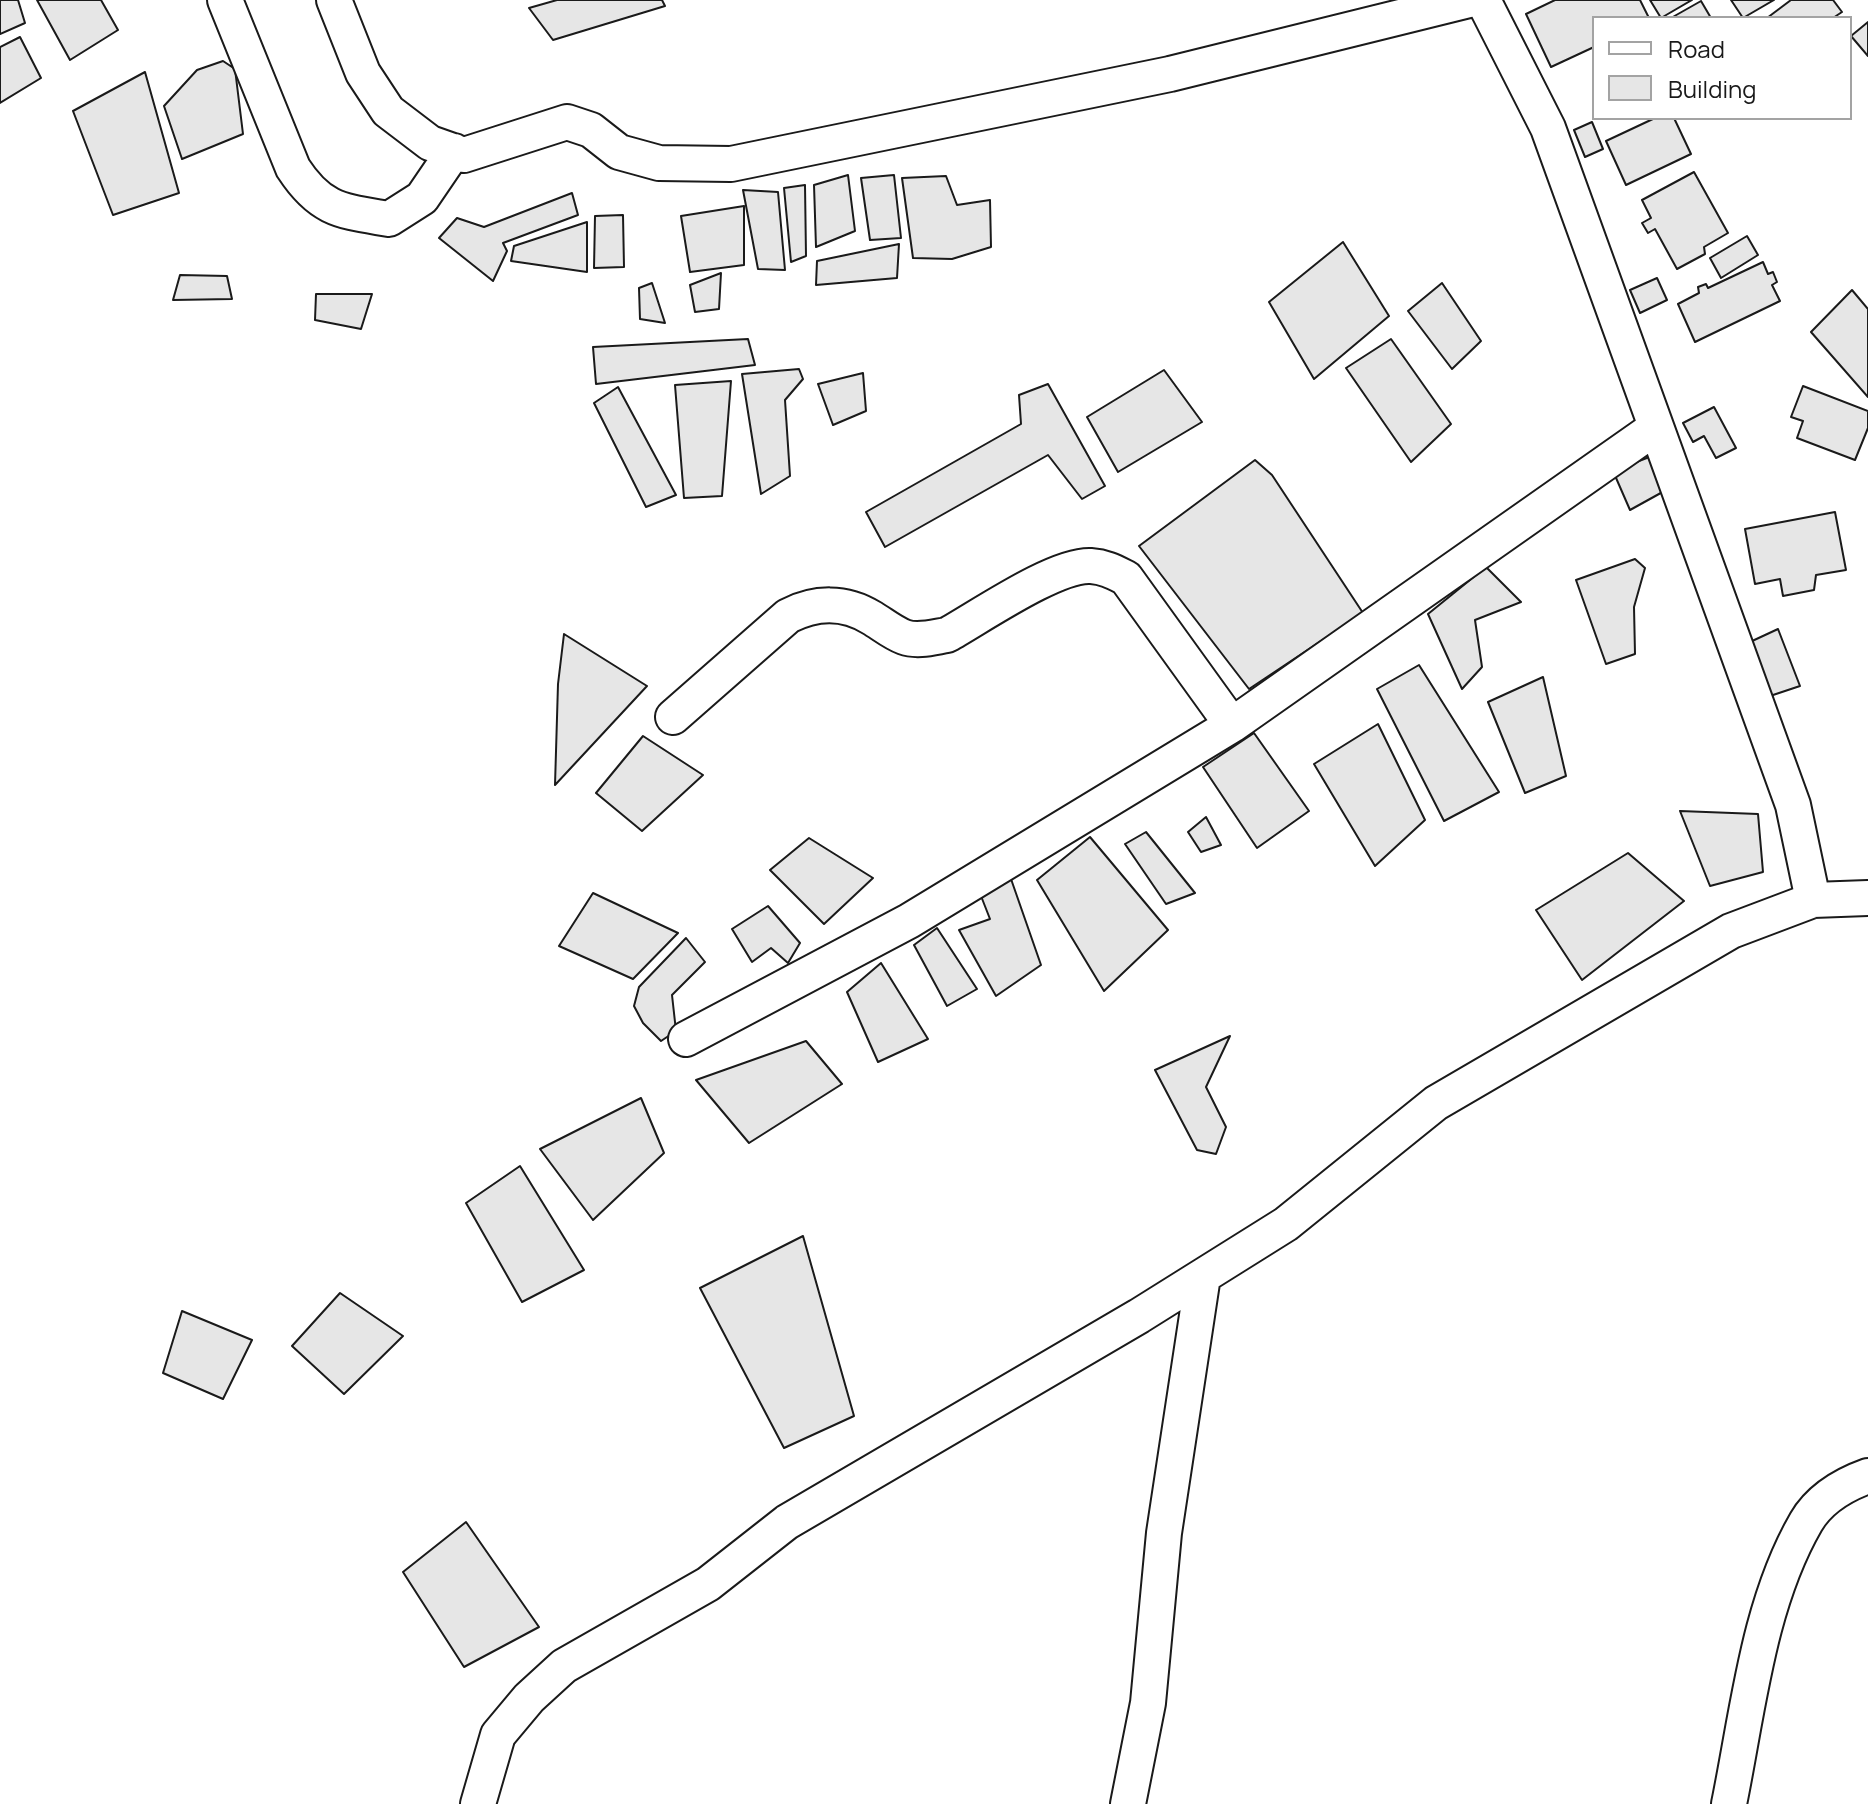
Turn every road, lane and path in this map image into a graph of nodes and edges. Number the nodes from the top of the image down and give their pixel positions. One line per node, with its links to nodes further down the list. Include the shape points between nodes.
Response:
1 (225, 0): 5 (street, via 293,168 307,190 331,209 389,219 422,198)
2 (334, 0): 5 (street, via 363,73 388,111 430,143)
3 (1469, 0): 5 (street, via 1170,74 731,164 659,163 619,152 591,130 567,122 464,155)
4 (1483, 0): 6 (street, via 1548,128)
5 (454, 151)
6 (1655, 428): 8 (street); 10 (street, via 1793,805)
7 (673, 717): 8 (street, via 788,616 808,606 835,604 863,612 903,637 930,638 947,635 1064,569 1088,565 1126,578)
8 (1232, 725): 11 (street, via 909,921)
9 (1868, 898): 10 (street)
10 (1813, 900): 12 (street, via 1731,931 1436,1103 1286,1224)
11 (686, 1039)
12 (1203, 1276): 14 (street, via 787,1522 708,1584 564,1666 498,1735); 15 (street, via 1164,1533 1148,1703)
13 (1868, 1476): 16 (street, via 1840,1487 1806,1521 1772,1600)
14 (478, 1804)
15 (1128, 1804)
16 (1729, 1804)

